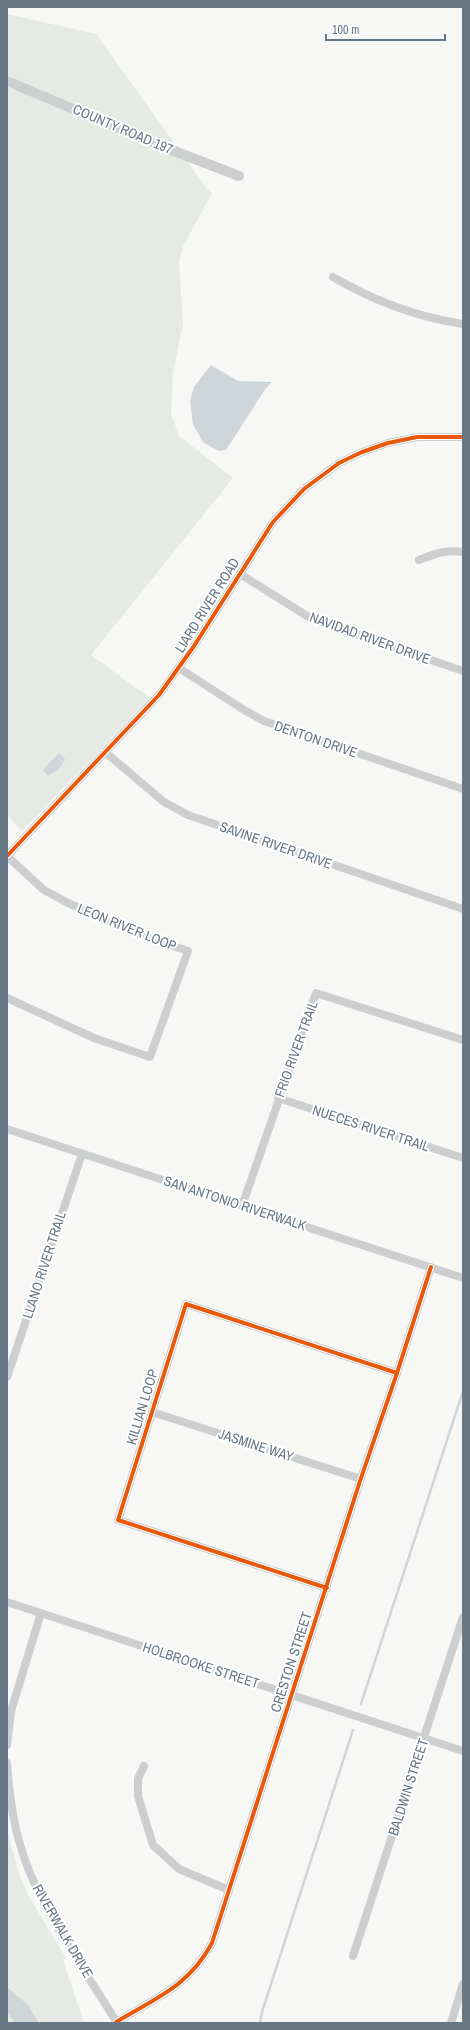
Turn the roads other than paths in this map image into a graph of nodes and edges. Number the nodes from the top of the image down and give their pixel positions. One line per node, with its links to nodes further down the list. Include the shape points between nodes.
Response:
1 (7, 81): 2 (street, COUNTY ROAD 197)
2 (239, 176)
3 (333, 277): 4 (street, via 364,295 401,309)
4 (463, 324)
5 (463, 437): 8 (street, LIARD RIVER ROAD, via 417,437 362,452 339,463 304,489 286,507 261,539)
6 (463, 552): 7 (street, via 438,552)
7 (419, 560)
8 (240, 574): 9 (street, LIARD RIVER ROAD); 10 (street, NAVIDAD RIVER DRIVE, via 312,619)
9 (179, 668): 11 (street, LIARD RIVER ROAD, via 146,711); 12 (street, DENTON DRIVE, via 264,721)
10 (463, 671)
11 (105, 752): 13 (street, LIARD RIVER ROAD); 14 (street, SAVINE RIVER DRIVE, via 164,802 188,815)
12 (463, 789)
13 (7, 856): 15 (street, LEON RIVER LOOP, via 44,890 68,903 138,934 188,951 150,1057 80,1032)
14 (463, 909)
15 (7, 998)
16 (463, 1040): 17 (street, FRIO RIVER TRAIL, via 316,993)
17 (278, 1098): 20 (street, NUECES RIVER TRAIL); 21 (street, FRIO RIVER TRAIL)
18 (7, 1129): 19 (street, SAN ANTONIO RIVERWALK)
19 (82, 1154): 21 (street, SAN ANTONIO RIVERWALK); 25 (street, LLANO RIVER TRAIL)
20 (463, 1158)
21 (242, 1206): 22 (street, SAN ANTONIO RIVERWALK)
22 (431, 1267): 23 (street, SAN ANTONIO RIVERWALK); 24 (street, CRESTON STREET)
23 (463, 1278)
24 (397, 1373): 26 (street, KILLIAN LOOP, via 186,1304); 27 (street, CRESTON STREET)
25 (7, 1377)
26 (152, 1412): 27 (street, JASMINE WAY); 28 (street, KILLIAN LOOP, via 118,1520)
27 (361, 1479): 28 (street, CRESTON STREET)
28 (327, 1588): 32 (street, CRESTON STREET)
29 (7, 1602): 30 (street, HOLBROOKE STREET)
30 (41, 1613): 32 (street, HOLBROOKE STREET); 34 (street, via 11,1711)
31 (463, 1617): 33 (street, BALDWIN STREET)
32 (292, 1695): 33 (street, HOLBROOKE STREET); 38 (street, CRESTON STREET)
33 (424, 1738): 35 (street, HOLBROOKE STREET); 39 (street, BALDWIN STREET)
34 (7, 1745)
35 (463, 1751)
36 (7, 1763): 41 (street, RIVERWALK DRIVE, via 10,1800 20,1845 37,1890)
37 (144, 1766): 38 (street, via 138,1779 138,1796 154,1845 179,1869)
38 (229, 1890): 41 (street, CRESTON STREET, via 212,1943 194,1970 178,1985)
39 (353, 1956)
40 (463, 1984): 42 (street)
41 (117, 2022)
42 (451, 2023)

